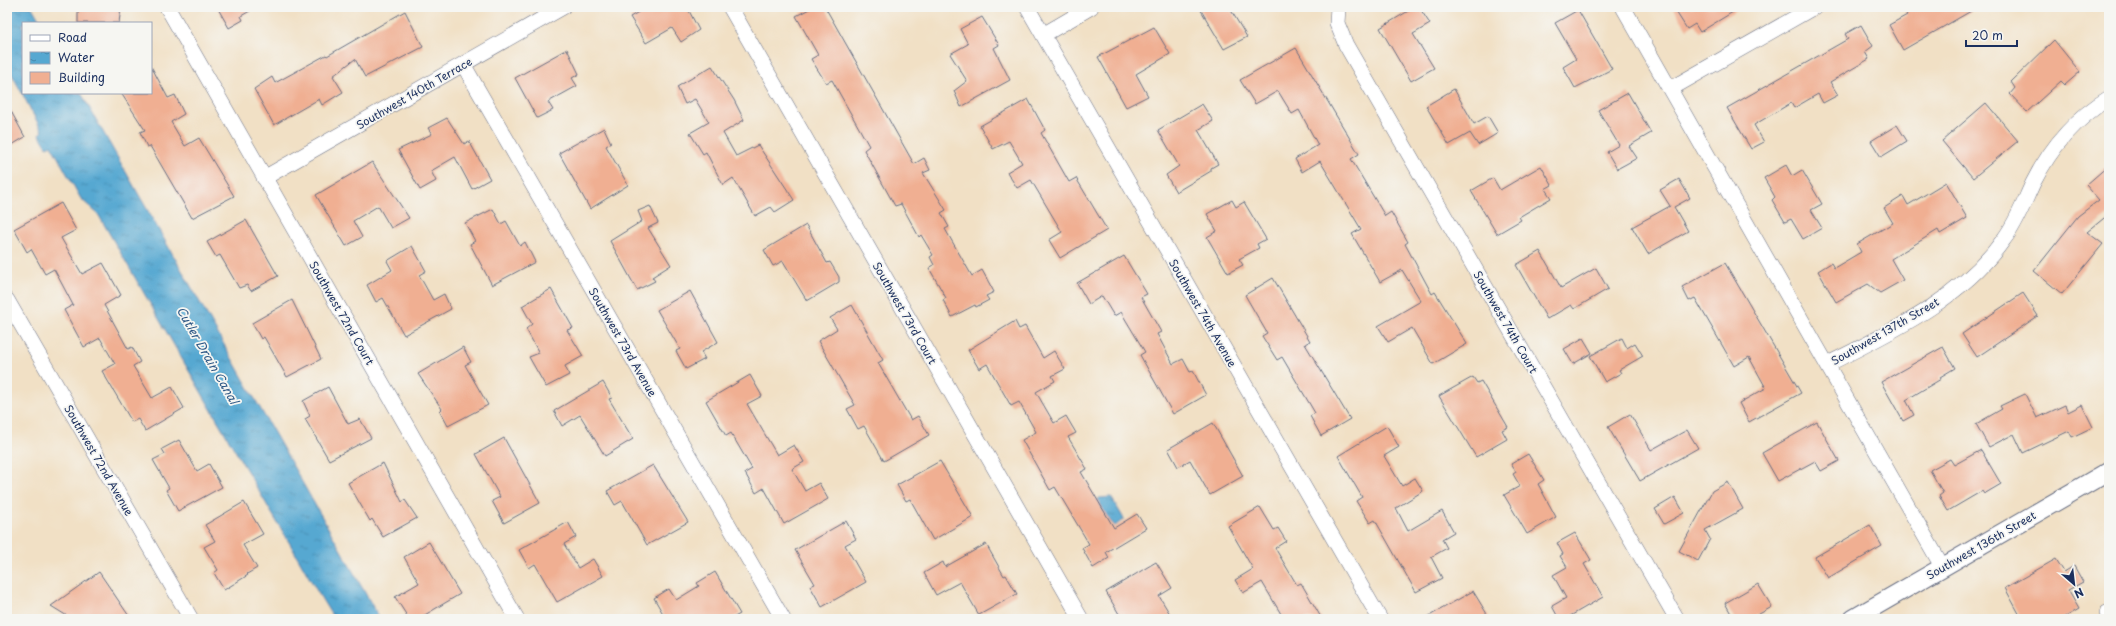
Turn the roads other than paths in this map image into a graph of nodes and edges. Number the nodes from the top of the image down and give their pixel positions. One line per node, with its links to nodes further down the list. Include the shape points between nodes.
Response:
1 (167, 7): 13 (street, Southwest 72nd Court)
2 (563, 7): 10 (street, Southwest 140th Terrace)
3 (730, 7): 21 (street, Southwest 73rd Court)
4 (1027, 7): 9 (street, Southwest 74th Avenue)
5 (1091, 7): 9 (street)
6 (1338, 7): 23 (street, Southwest 74th Court, via 1337,23 1346,45)
7 (1623, 7): 11 (street)
8 (1814, 7): 11 (street)
9 (1043, 35): 22 (street, Southwest 74th Avenue)
10 (464, 64): 13 (street, Southwest 140th Terrace); 20 (street, Southwest 73rd Avenue)
11 (1670, 89): 15 (street)
12 (2109, 98): 15 (street, Southwest 137th Street, via 2094,108 2055,146 2033,182 2012,228 1980,269 1913,318)
13 (264, 178): 19 (street, Southwest 72nd Court)
14 (7, 300): 18 (street, Southwest 72nd Avenue)
15 (1828, 364): 17 (street)
16 (2109, 472): 17 (street, Southwest 136th Street)
17 (1943, 568): 24 (street, Southwest 136th Street)
18 (191, 619)
19 (517, 619)
20 (783, 619)
21 (1081, 619)
22 (1380, 619)
23 (1677, 619)
24 (1853, 619)

